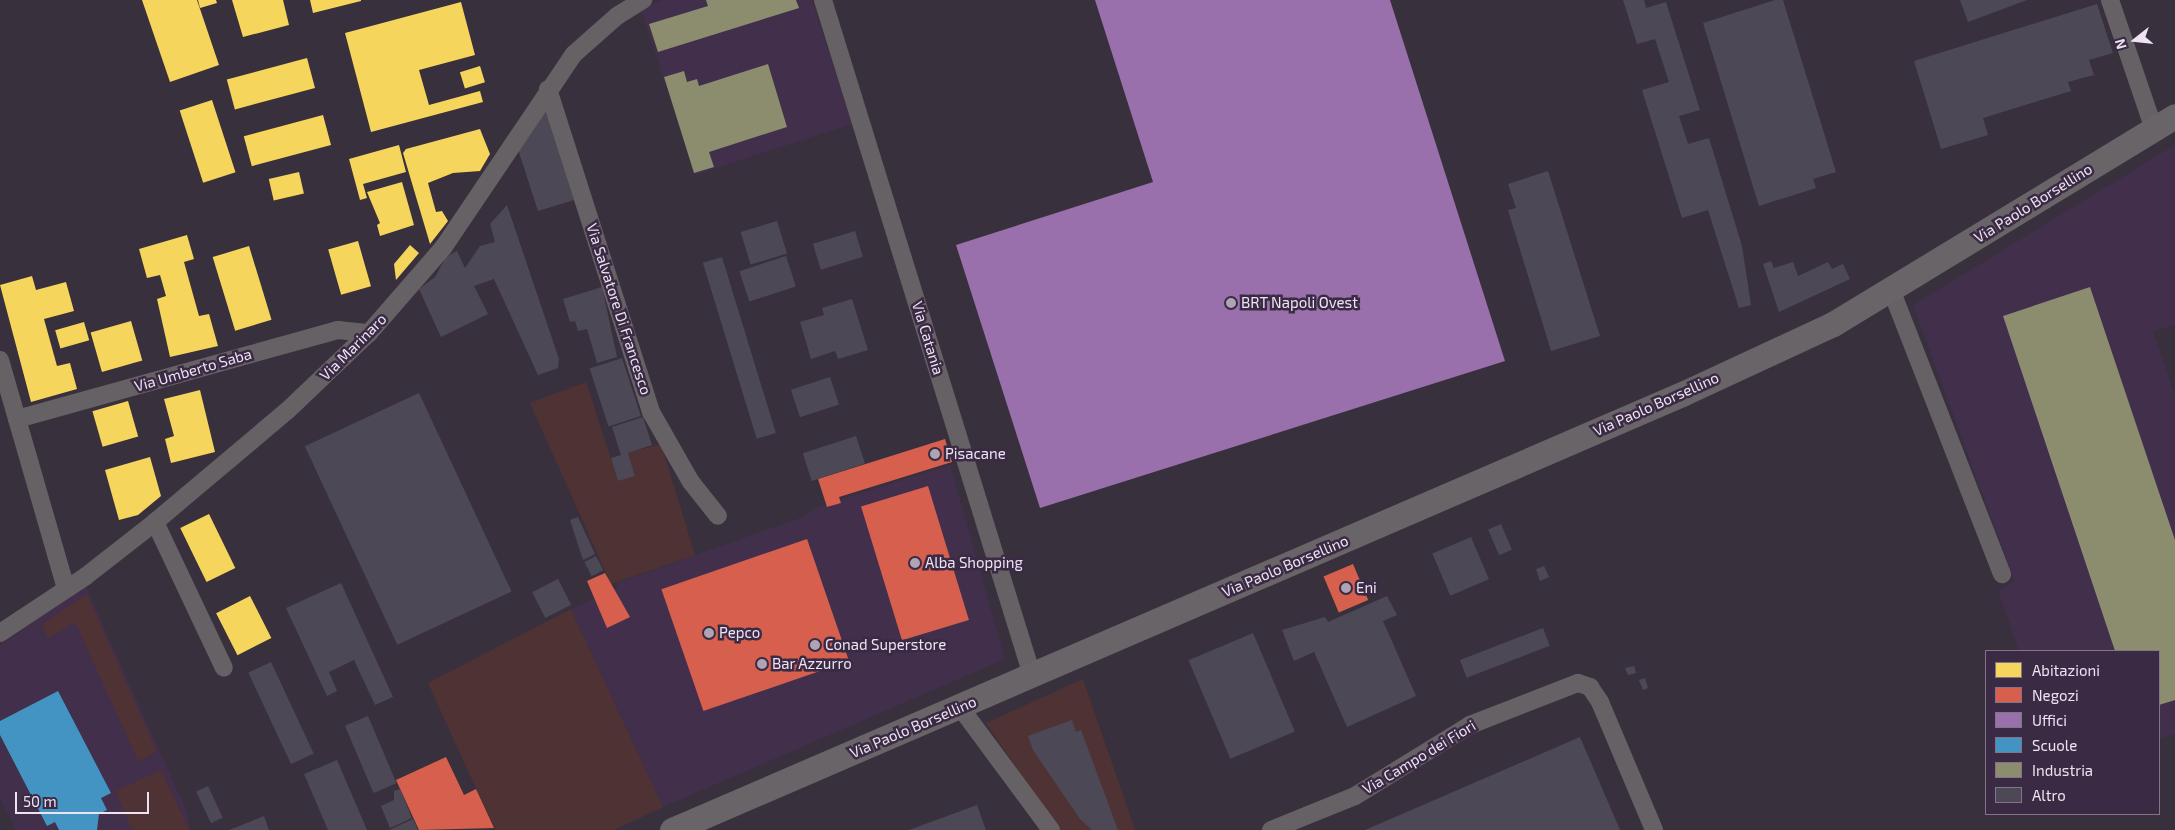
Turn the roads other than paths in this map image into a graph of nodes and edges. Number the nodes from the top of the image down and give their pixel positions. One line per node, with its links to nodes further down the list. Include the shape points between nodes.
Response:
1 (643, 0): 4 (street, Via Marinaro, via 594,34)
2 (823, 0): 16 (street, Via Catania)
3 (2110, 0): 5 (street)
4 (548, 89): 7 (street, Via Marinaro, via 443,248); 10 (street, Via Salvatore Di Francesco, via 651,412 690,482)
5 (2165, 122): 6 (main road, Via Paolo Borsellino)
6 (1892, 292): 12 (street); 16 (main road, Via Paolo Borsellino, via 1682,394)
7 (368, 333): 9 (street, Via Umberto Saba, via 338,330); 11 (street, Via Marinaro, via 287,411)
8 (0, 360): 9 (street)
9 (17, 419): 13 (street)
10 (718, 516)
11 (155, 522): 13 (street, Via Marinaro); 15 (street)
12 (2002, 574)
13 (66, 588): 14 (street, Via Marinaro)
14 (0, 633)
15 (224, 668)
16 (1032, 675): 17 (main road, Via Paolo Borsellino)
17 (960, 707): 18 (main road, Via Paolo Borsellino); 19 (street)
18 (672, 830)
19 (1051, 830)
20 (1271, 830): 21 (street, Via Campo dei Fiori, via 1355,796 1470,725 1578,683 1590,687 1600,702)
21 (1654, 830)

